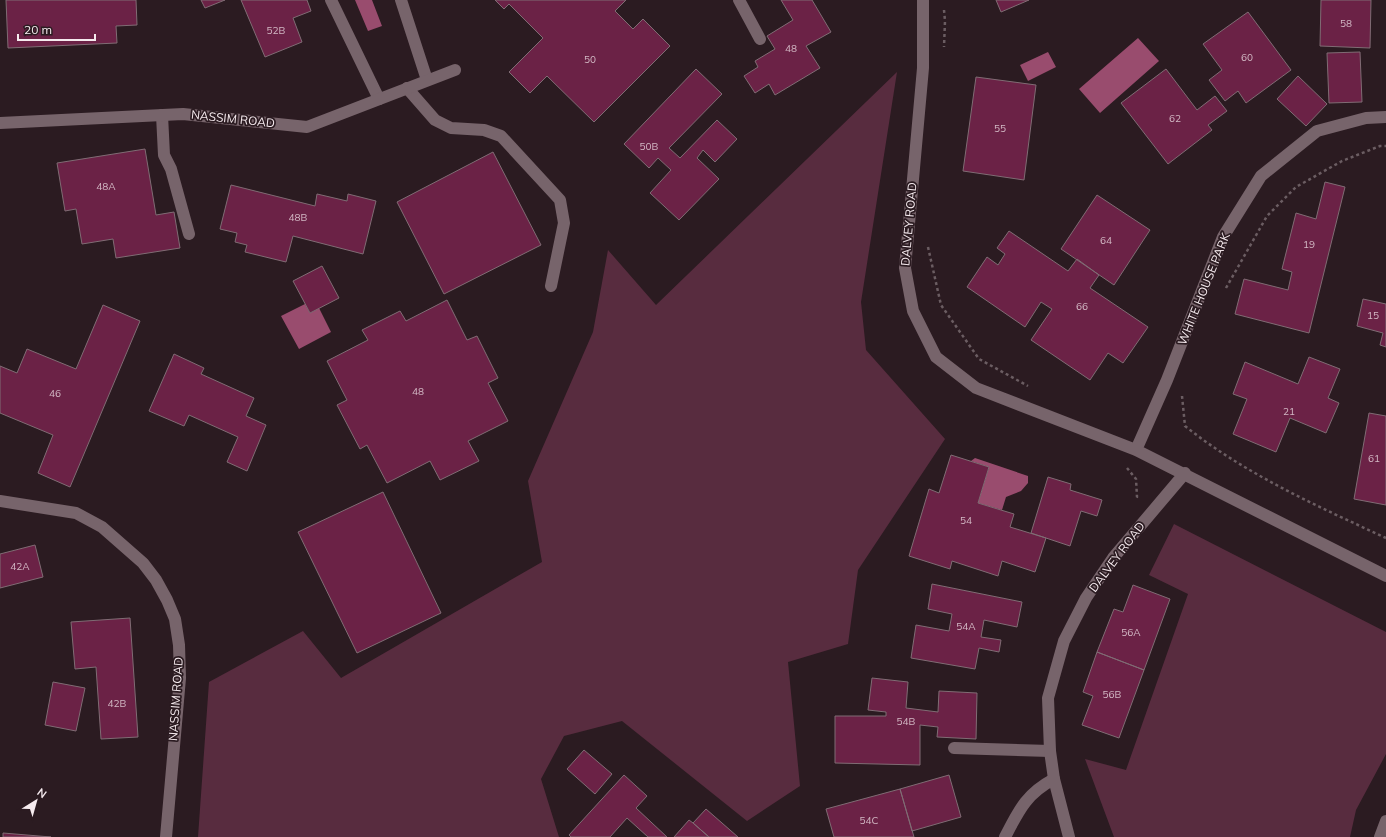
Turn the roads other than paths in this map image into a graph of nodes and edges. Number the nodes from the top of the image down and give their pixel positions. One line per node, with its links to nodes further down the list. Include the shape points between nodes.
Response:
1 (331, 0): 9 (street)
2 (401, 0): 7 (street)
3 (739, 0): 5 (street)
4 (923, 0): 15 (street, DALVEY ROAD, via 923,68 905,268 913,310 936,357 976,388)
5 (760, 39)
6 (455, 70): 7 (street, NASSIM ROAD)
7 (427, 80): 8 (street, NASSIM ROAD)
8 (408, 88): 9 (street, NASSIM ROAD); 14 (street, via 436,120 451,128 484,130 501,136 560,200 564,223)
9 (379, 99): 10 (street, NASSIM ROAD, via 307,126 183,114)
10 (162, 115): 12 (street, NASSIM ROAD); 13 (street, via 164,155 171,169)
11 (1386, 116): 15 (street, WHITE HOUSE PARK, via 1366,118 1317,131 1261,176 1223,237 1167,380)
12 (0, 123)
13 (189, 234)
14 (551, 286)
15 (1136, 450): 16 (street, DALVEY ROAD)
16 (1185, 473): 18 (street, DALVEY ROAD); 20 (street, DALVEY ROAD, via 1113,558 1086,598 1064,641 1048,698)
17 (0, 501): 23 (street, NASSIM ROAD, via 76,513 102,527 143,563 167,600 175,619 180,678)
18 (1386, 576)
19 (954, 748): 20 (street)
20 (1050, 751): 21 (street, DALVEY ROAD)
21 (1054, 779): 24 (street, via 1031,793); 25 (street, DALVEY ROAD)
22 (1386, 821): 26 (street)
23 (166, 837)
24 (1005, 837)
25 (1069, 837)
26 (1380, 837)

